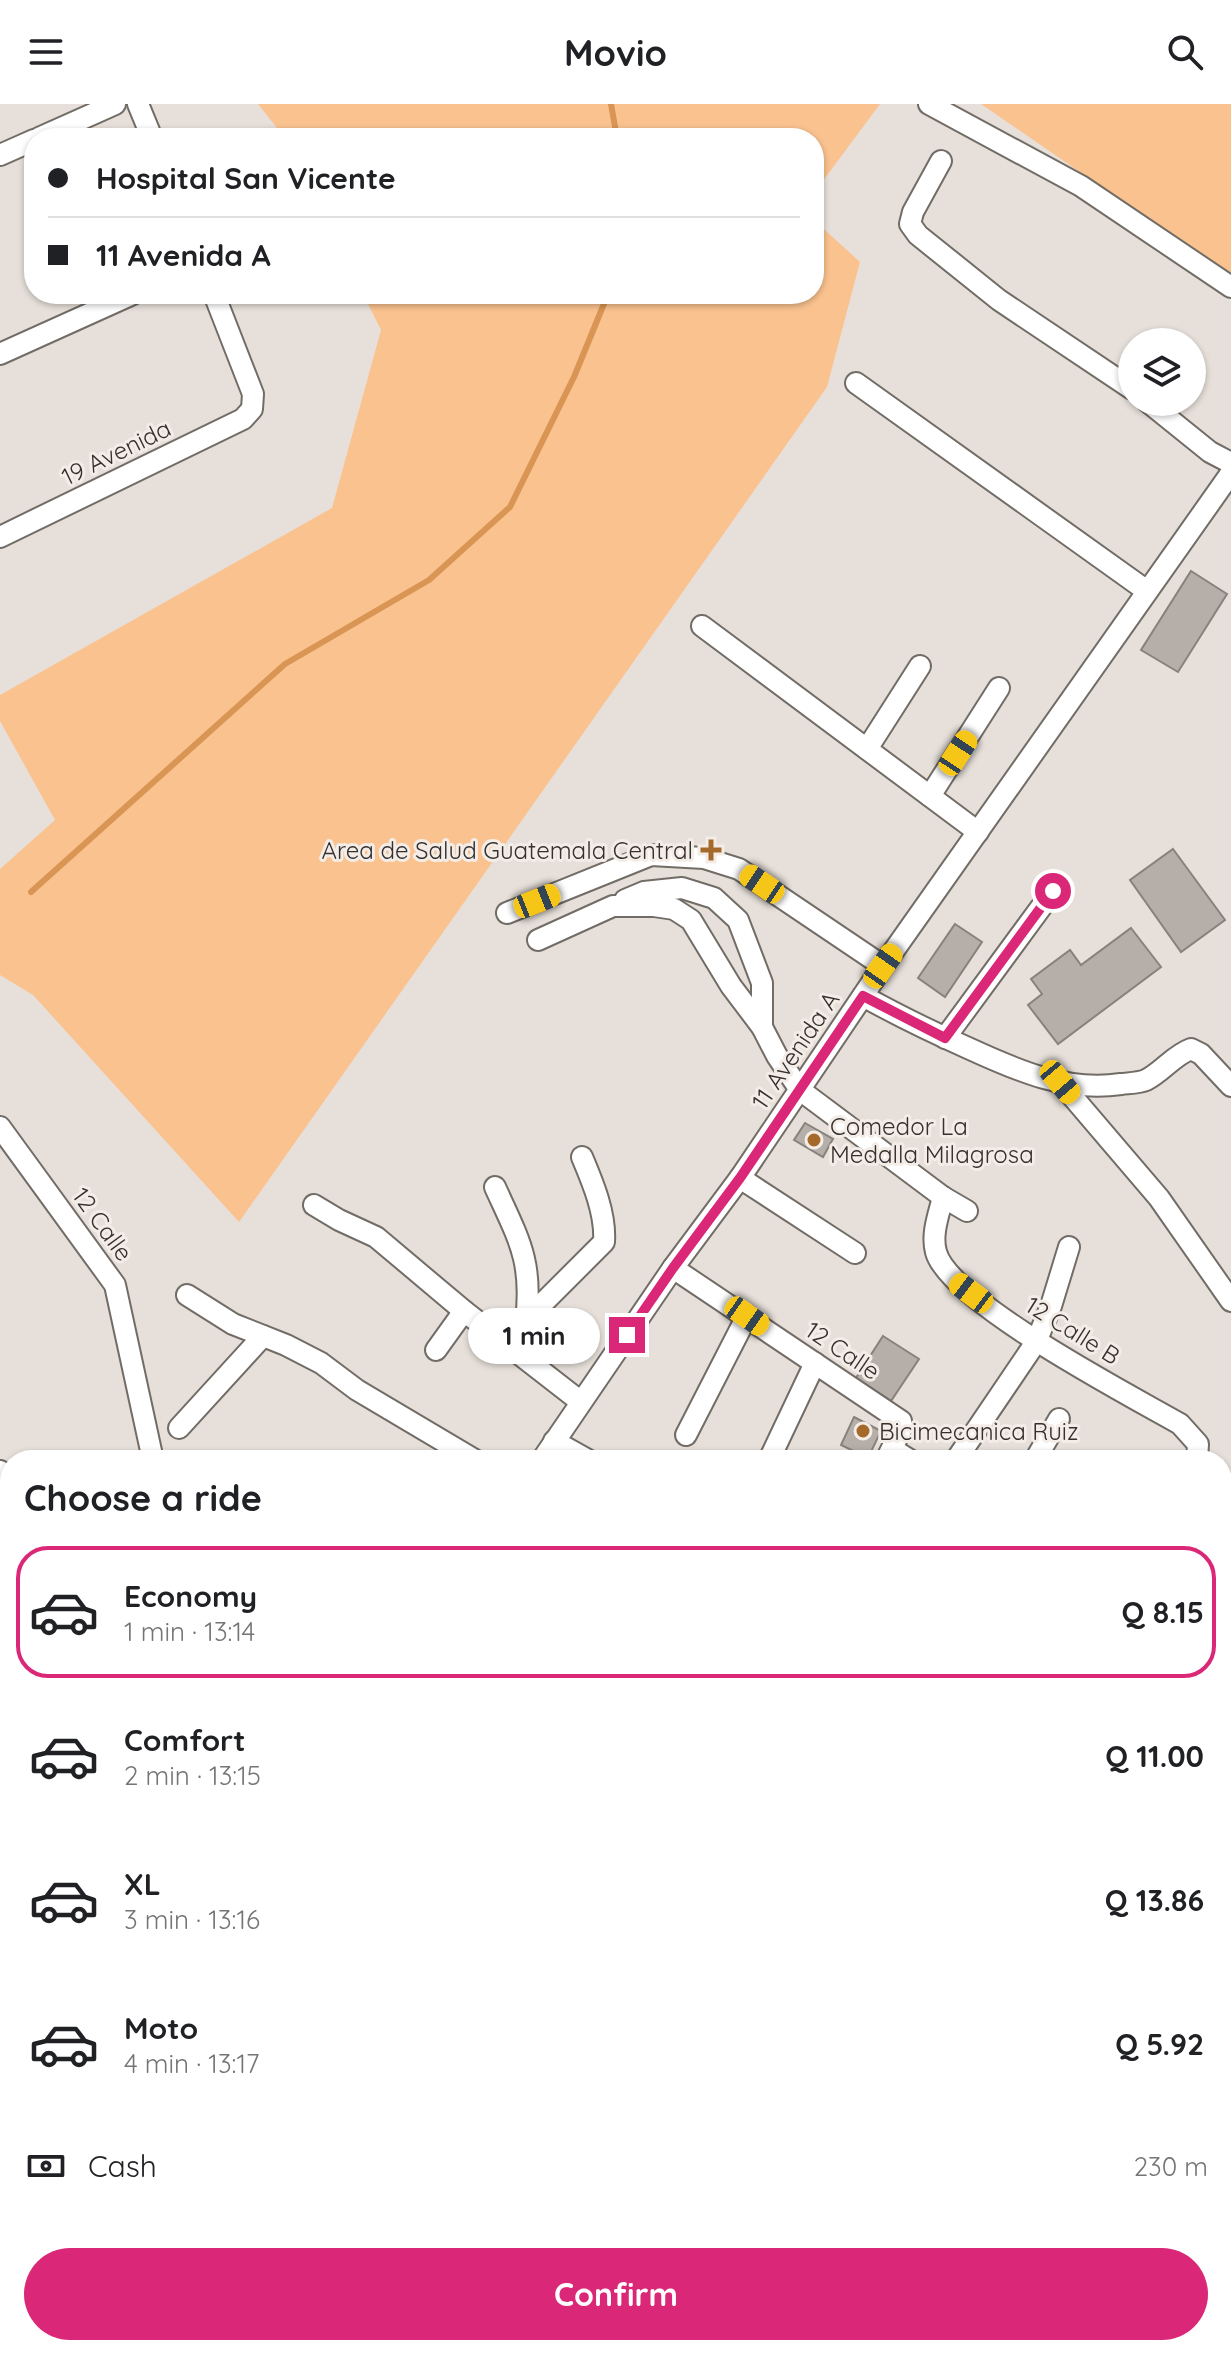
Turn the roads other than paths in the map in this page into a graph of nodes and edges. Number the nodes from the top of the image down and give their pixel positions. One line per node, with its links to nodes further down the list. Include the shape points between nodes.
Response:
1 (115, 104): 4 (street)
2 (138, 104): 5 (street)
3 (929, 104): 9 (street, via 1081,186)
4 (61, 128)
5 (148, 128)
6 (24, 144): 7 (street)
7 (0, 155)
8 (941, 161): 13 (street, via 913,212 910,224 918,235 999,300)
9 (1231, 287)
10 (111, 304): 12 (street)
11 (218, 304): 18 (street, 19 Avenida, via 253,394 252,409 243,419)
12 (0, 354)
13 (1118, 380)
14 (856, 383): 19 (street)
15 (1165, 416): 16 (street)
16 (1231, 463)
17 (1231, 473): 19 (street, 11 Avenida A)
18 (0, 537)
19 (1147, 591): 25 (street, 11 Avenida A)
20 (702, 626): 23 (street)
21 (920, 666): 23 (street)
22 (999, 688): 24 (street)
23 (867, 749): 24 (street)
24 (930, 796): 25 (street)
25 (978, 832): 30 (street, 11 Avenida A)
26 (1053, 891): 33 (street)
27 (613, 906): 29 (street); 32 (street, via 674,909 691,920); 32 (street, via 644,892 682,888 714,898 738,920 762,983)
28 (507, 913): 30 (street, via 651,855 704,858 739,869)
29 (538, 940)
30 (883, 966): 31 (street, 11 Avenida A)
31 (863, 996): 33 (street); 36 (street, 11 Avenida A)
32 (762, 1027): 36 (street)
33 (945, 1038): 34 (street, via 1024,1074)
34 (1060, 1082): 35 (street, via 1096,1087 1144,1081 1191,1049); 48 (street, via 1159,1198)
35 (1231, 1086)
36 (800, 1090): 39 (street, 11 Avenida A); 41 (street)
37 (0, 1127): 62 (street, 12 Calle, via 115,1285)
38 (582, 1157): 51 (street, via 594,1186 604,1242)
39 (740, 1178): 45 (street); 46 (street, 11 Avenida A)
40 (495, 1187): 51 (street, via 524,1252)
41 (943, 1197): 43 (street); 54 (street, 12 Calle B, via 935,1235 940,1262 950,1276)
42 (314, 1205): 49 (street, via 376,1237)
43 (967, 1211)
44 (1069, 1247): 54 (street)
45 (855, 1253)
46 (673, 1268): 50 (street, 12 Calle); 57 (street, 11 Avenida A)
47 (187, 1295): 52 (street)
48 (1231, 1301)
49 (464, 1311): 53 (street); 55 (street)
50 (747, 1316): 56 (street, 12 Calle); 60 (street)
51 (526, 1321): 53 (street)
52 (263, 1336): 59 (street); 63 (street, via 321,1363)
53 (505, 1341): 57 (street)
54 (1036, 1342): 68 (street); 70 (street, 12 Calle B, via 1180,1424)
55 (436, 1350)
56 (815, 1363): 66 (street); 67 (street, 12 Calle, via 903,1424)
57 (581, 1402): 61 (street, 11 Avenida A)
58 (1059, 1419): 69 (street)
59 (179, 1428)
60 (686, 1435)
61 (554, 1441): 64 (street, 11 Avenida A); 65 (street)
62 (151, 1450)
63 (458, 1450)
64 (548, 1450)
65 (570, 1450)
66 (774, 1450)
67 (897, 1450)
68 (963, 1450)
69 (1041, 1450)
70 (1197, 1450)

